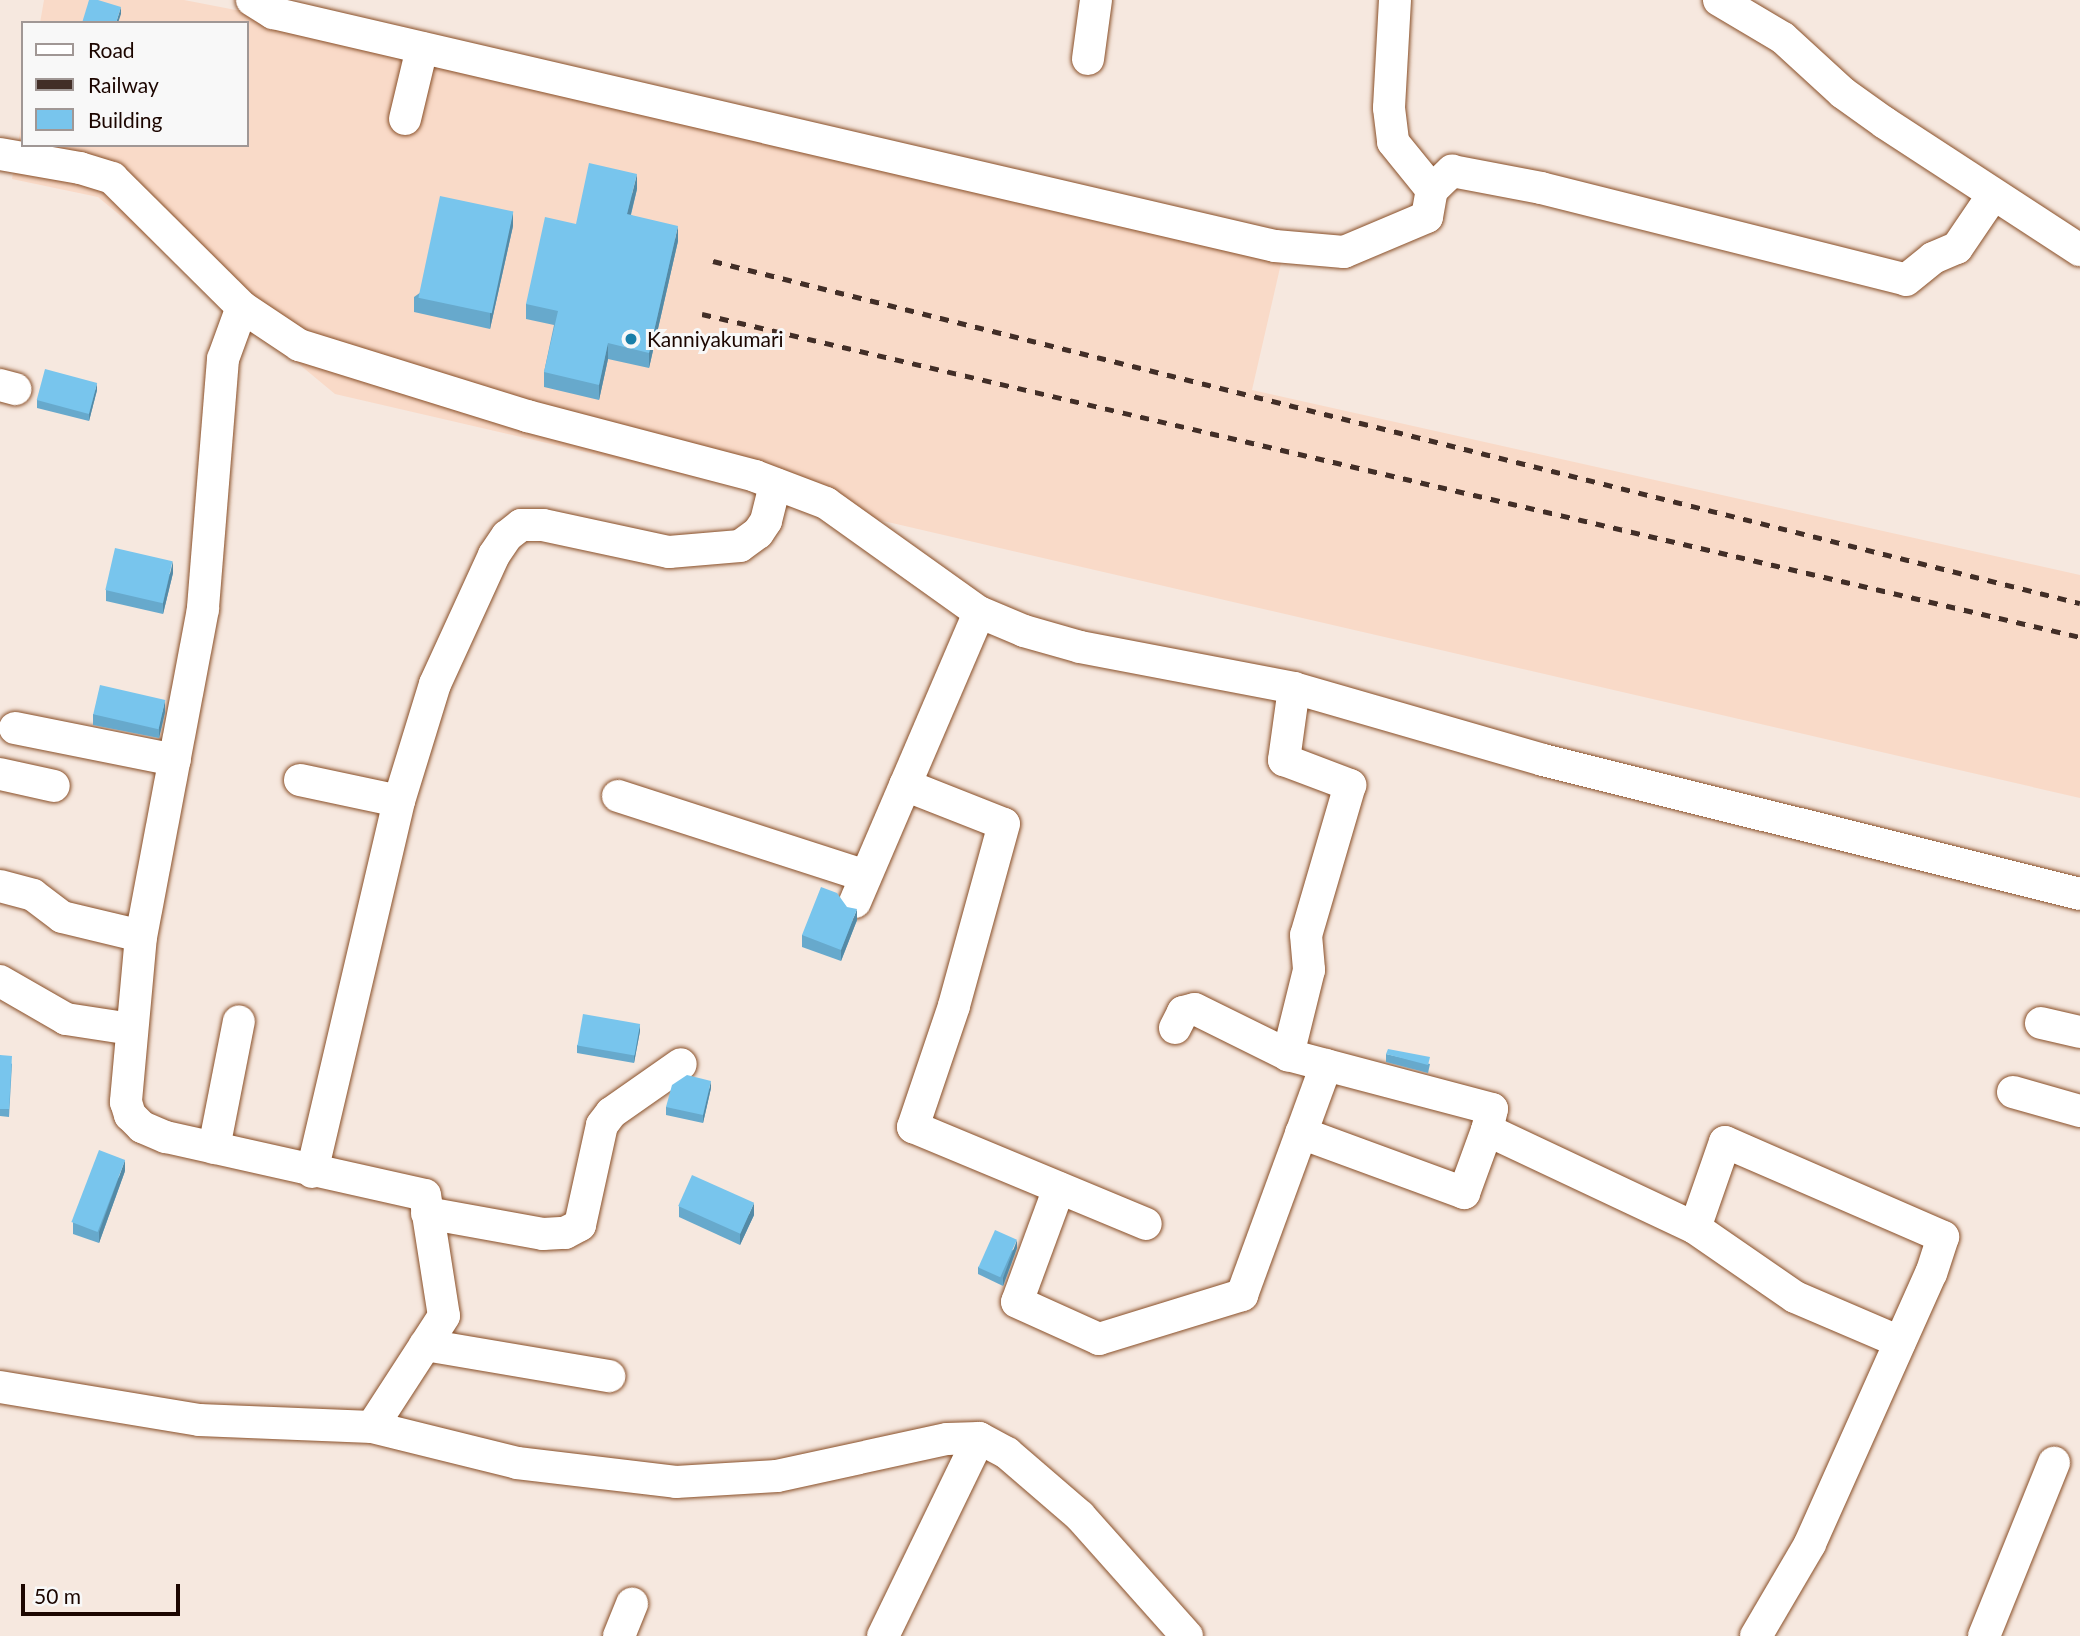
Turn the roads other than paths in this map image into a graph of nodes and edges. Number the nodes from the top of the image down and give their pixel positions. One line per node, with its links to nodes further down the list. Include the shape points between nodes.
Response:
1 (253, 0): 5 (street, via 273,13)
2 (1096, 0): 6 (street)
3 (1395, 0): 9 (street, via 1389,108 1393,142)
4 (1727, 1): 10 (street, via 1783,38 1843,93)
5 (422, 48): 7 (street); 9 (street, via 1275,246 1344,252 1427,217)
6 (1088, 59)
7 (405, 119)
8 (0, 154): 12 (street, via 112,178)
9 (1432, 190): 10 (street, via 1452,171 1541,188 1906,280 1933,258 1957,248)
10 (1993, 195): 11 (street)
11 (2080, 250)
12 (242, 307): 13 (street, via 299,345 527,416); 17 (street, via 223,359 203,609)
13 (775, 484): 14 (street, via 826,503); 23 (street, via 766,521 740,546 669,552 543,525 521,525 507,536 435,684)
14 (979, 612): 15 (street, via 1080,647); 20 (street)
15 (1294, 688): 25 (street, via 1543,760); 33 (street, via 1284,760 1350,785 1306,935 1309,970)
16 (15, 728): 17 (street)
17 (175, 760): 26 (street)
18 (0, 774): 21 (street)
19 (300, 780): 23 (street)
20 (905, 785): 22 (street, via 860,889); 42 (street, via 1004,824 954,1006 913,1126)
21 (54, 786)
22 (618, 796)
23 (399, 801): 41 (street)
24 (0, 886): 26 (street, via 33,895 62,917)
25 (2080, 894)
26 (141, 936): 31 (street)
27 (0, 981): 31 (street, via 66,1019)
28 (239, 1021): 40 (street)
29 (2041, 1023): 32 (street)
30 (1175, 1028): 33 (street, via 1183,1012 1195,1009)
31 (131, 1029): 40 (street, via 126,1068 130,1115 142,1127)
32 (2080, 1032)
33 (1289, 1055): 35 (street)
34 (681, 1064): 43 (street, via 611,1113 602,1125 580,1225 565,1233 542,1234)
35 (1326, 1065): 38 (street, via 1492,1110); 39 (street)
36 (2013, 1092): 37 (street)
37 (2080, 1111)
38 (1487, 1130): 39 (street, via 1464,1194); 45 (street)
39 (1301, 1133): 42 (street, via 1242,1294 1099,1339 1017,1302)
40 (214, 1148): 41 (street)
41 (312, 1172): 43 (street, via 425,1195)
42 (1059, 1188): 44 (street)
43 (428, 1213): 47 (street, via 444,1316)
44 (1146, 1224)
45 (1695, 1228): 46 (street, via 1795,1297); 46 (street, via 1725,1142 1943,1237)
46 (1900, 1342): 57 (street, via 1810,1544)
47 (425, 1345): 48 (street); 50 (street)
48 (609, 1377)
49 (0, 1387): 50 (street, via 199,1420)
50 (372, 1427): 51 (street, via 517,1463 676,1482 777,1476 947,1439)
51 (979, 1438): 55 (street); 56 (street, via 1007,1453 1080,1516)
52 (2054, 1463): 58 (street)
53 (632, 1604): 54 (street)
54 (619, 1636)
55 (883, 1636)
56 (1187, 1636)
57 (1756, 1636)
58 (1984, 1636)

